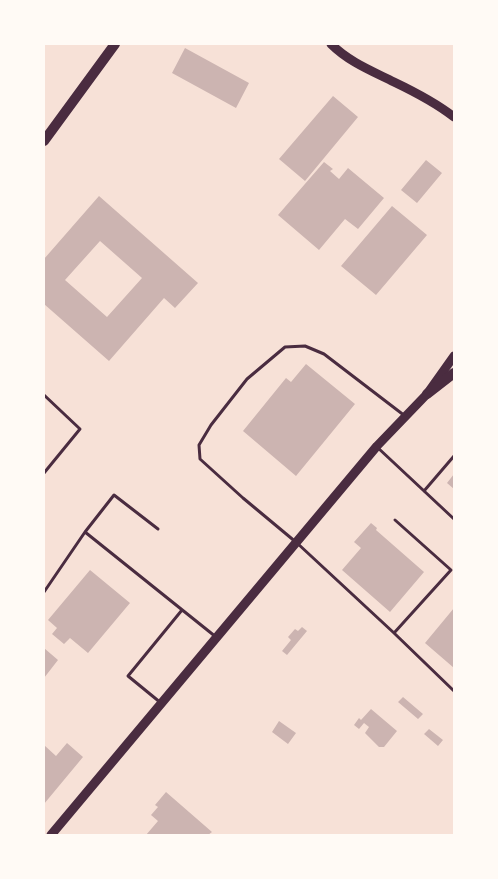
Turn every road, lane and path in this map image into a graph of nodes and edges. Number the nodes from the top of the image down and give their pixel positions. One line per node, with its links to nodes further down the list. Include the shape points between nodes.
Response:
1 (115, 44): 4 (main road)
2 (331, 44): 3 (street, via 362,66 417,93)
3 (454, 117)
4 (44, 141)
5 (454, 356): 8 (street)
6 (454, 373): 8 (main road)
7 (44, 394): 12 (lane, via 80,429)
8 (427, 394): 9 (street)
9 (406, 416): 10 (street); 18 (lane, via 324,354 305,346 285,348 247,379 210,425 199,445 200,459)
10 (376, 446): 13 (lane); 18 (street)
11 (454, 456): 13 (lane)
12 (44, 473)
13 (424, 490): 14 (lane)
14 (454, 519)
15 (395, 520): 19 (lane)
16 (158, 529): 17 (lane, via 114,495)
17 (85, 532): 20 (lane); 21 (lane)
18 (297, 542): 22 (lane); 23 (street)
19 (453, 571): 22 (lane)
20 (44, 592)
21 (182, 610): 23 (lane); 25 (lane, via 128,676)
22 (394, 633): 24 (lane)
23 (216, 638): 25 (street)
24 (454, 691)
25 (161, 704): 26 (street)
26 (51, 835)

